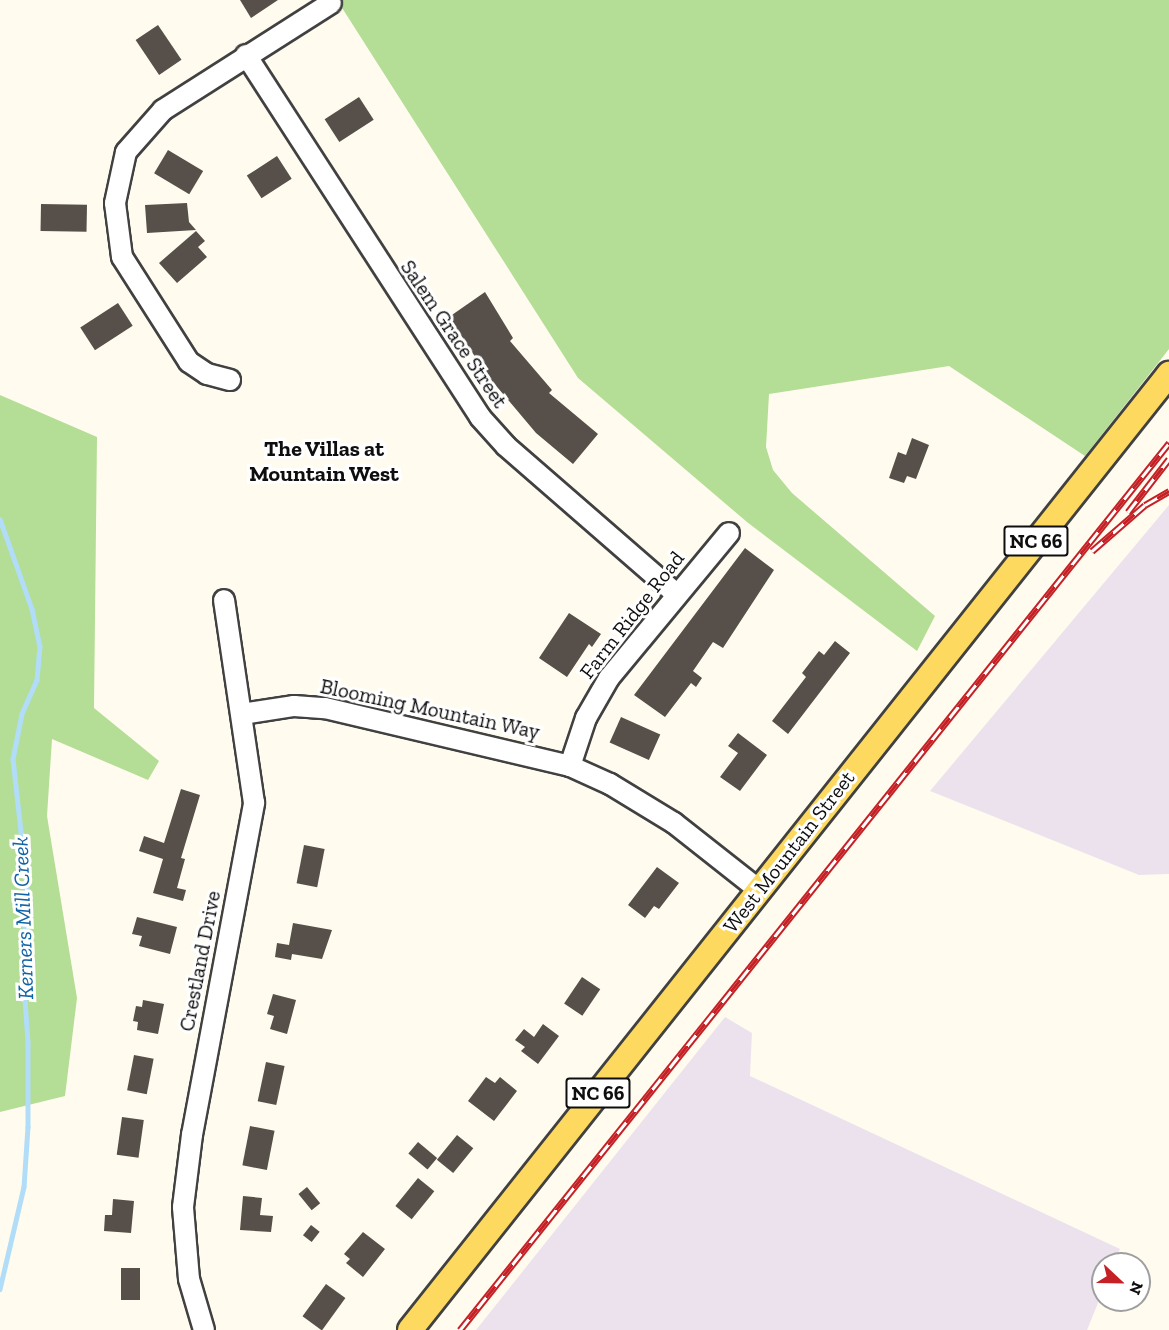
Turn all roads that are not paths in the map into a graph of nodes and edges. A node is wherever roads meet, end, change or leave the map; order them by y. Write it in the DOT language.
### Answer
graph roads {
  1 [pos="331,3"];
  2 [pos="246,55"];
  3 [pos="1169,374"];
  4 [pos="230,380"];
  5 [pos="729,533"];
  6 [pos="676,594"];
  7 [pos="224,600"];
  8 [pos="242,714"];
  9 [pos="570,766"];
  10 [pos="759,890"];
  11 [pos="204,1330"];
  12 [pos="410,1330"];
  1 -- 2 [label="street"];
  2 -- 4 [label="street"];
  2 -- 6 [label="street, Salem Grace Street"];
  3 -- 10 [label="main road, West Mountain Street / NC 66"];
  5 -- 6 [label="street, Farm Ridge Road"];
  6 -- 9 [label="street, Farm Ridge Road"];
  7 -- 8 [label="street, Crestland Drive"];
  8 -- 9 [label="street, Blooming Mountain Way"];
  8 -- 11 [label="street, Crestland Drive"];
  9 -- 10 [label="street, Blooming Mountain Way"];
  10 -- 12 [label="main road, West Mountain Street / NC 66"];
}
